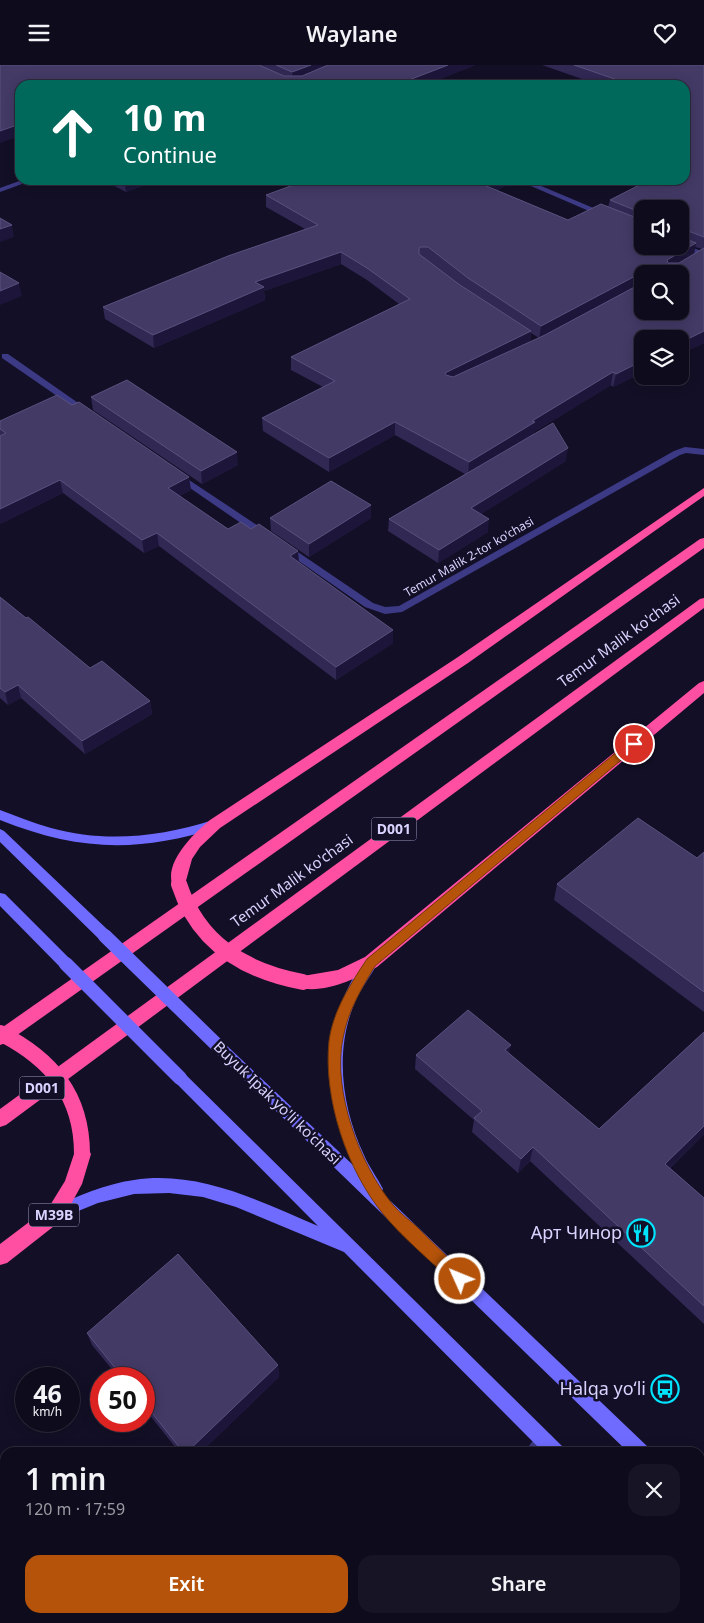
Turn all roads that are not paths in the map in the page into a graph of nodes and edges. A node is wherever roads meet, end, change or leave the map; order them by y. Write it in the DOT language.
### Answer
graph roads {
  1 [pos="15,185"];
  2 [pos="533,185"];
  3 [pos="0,190"];
  4 [pos="616,219"];
  5 [pos="689,249"];
  6 [pos="704,255"];
  7 [pos="696,260"];
  8 [pos="5,356"];
  9 [pos="95,418"];
  10 [pos="704,452"];
  11 [pos="169,469"];
  12 [pos="704,491"];
  13 [pos="704,542"];
  14 [pos="704,602"];
  15 [pos="704,686"];
  16 [pos="0,815"];
  17 [pos="215,824"];
  18 [pos="0,835"];
  19 [pos="0,898"];
  20 [pos="371,962"];
  21 [pos="0,1033"];
  22 [pos="0,1038"];
  23 [pos="0,1119"];
  24 [pos="389,1210"];
  25 [pos="56,1213"];
  26 [pos="351,1248"];
  27 [pos="0,1256"];
  28 [pos="543,1447"];
  29 [pos="636,1447"];
  1 -- 3 [label="street"];
  2 -- 4 [label="street"];
  5 -- 6 [label="street"];
  6 -- 7 [label="street"];
  8 -- 9 [label="street"];
  10 -- 11 [label="street, Temur Malik 2-tor ko'chasi"];
  12 -- 17 [label="highway"];
  13 -- 22 [label="highway, Temur Malik ko'chasi"];
  14 -- 23 [label="highway, Temur Malik ko'chasi / D001"];
  15 -- 20 [label="highway"];
  16 -- 17 [label="main road"];
  17 -- 20 [label="highway, bridge"];
  18 -- 24 [label="main road, Buyuk Ipak yo'li ko'chasi, bridge"];
  19 -- 26 [label="main road, bridge"];
  20 -- 24 [label="main road"];
  21 -- 25 [label="highway, M39B, bridge"];
  24 -- 29 [label="main road, Buyuk Ipak yo'li ko'chasi"];
  25 -- 26 [label="main road, M39B"];
  25 -- 27 [label="highway, M39B"];
  26 -- 28 [label="main road"];
}
